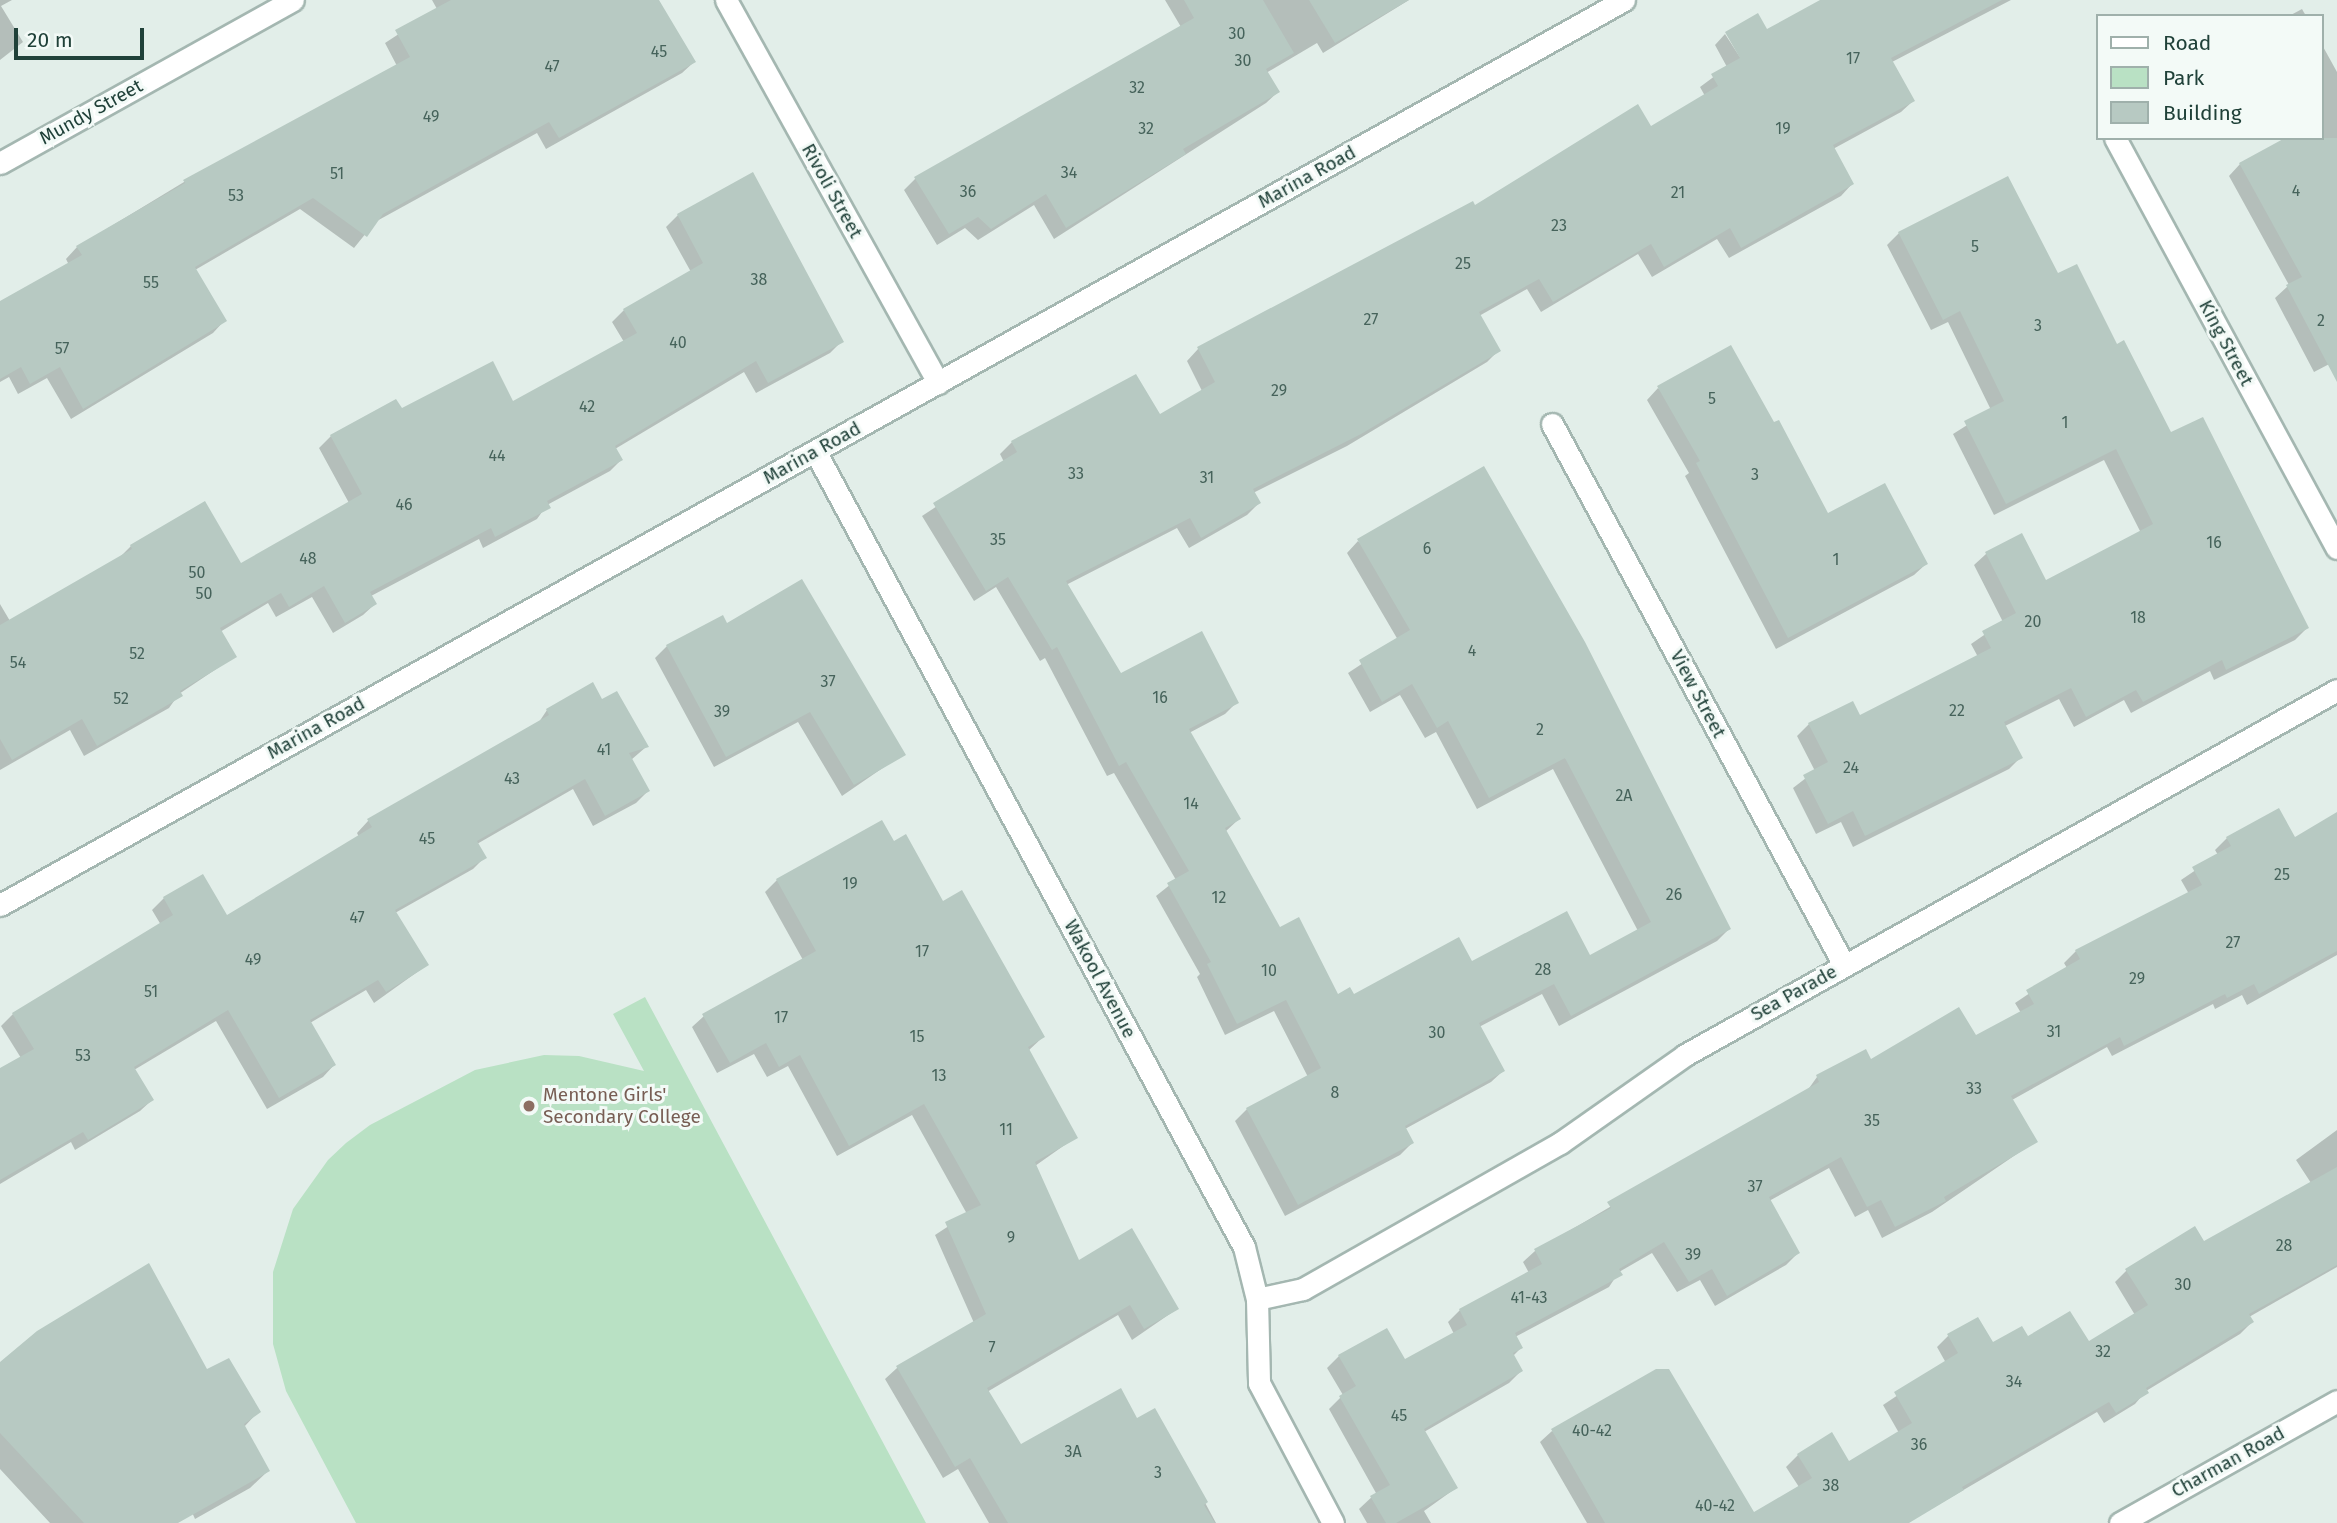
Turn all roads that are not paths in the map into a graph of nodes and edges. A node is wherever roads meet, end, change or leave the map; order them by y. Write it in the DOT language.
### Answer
graph roads {
  1 [pos="293,0"];
  2 [pos="726,0"];
  3 [pos="1624,0"];
  4 [pos="2116,140"];
  5 [pos="0,163"];
  6 [pos="938,383"];
  7 [pos="1552,424"];
  8 [pos="815,451"];
  9 [pos="2337,548"];
  10 [pos="2337,690"];
  11 [pos="0,905"];
  12 [pos="1844,965"];
  13 [pos="1257,1299"];
  14 [pos="2337,1401"];
  15 [pos="1333,1523"];
  16 [pos="2120,1523"];
  1 -- 5 [label="street, Mundy Street"];
  2 -- 6 [label="street, Rivoli Street"];
  3 -- 6 [label="street, Marina Road"];
  4 -- 9 [label="street, King Street"];
  6 -- 8 [label="street, Marina Road"];
  7 -- 12 [label="street, View Street"];
  8 -- 11 [label="street, Marina Road"];
  8 -- 13 [label="street, Wakool Avenue"];
  10 -- 12 [label="street, Sea Parade"];
  12 -- 13 [label="street, Sea Parade"];
  13 -- 15 [label="street, Wakool Avenue"];
  14 -- 16 [label="street, Charman Road"];
}
